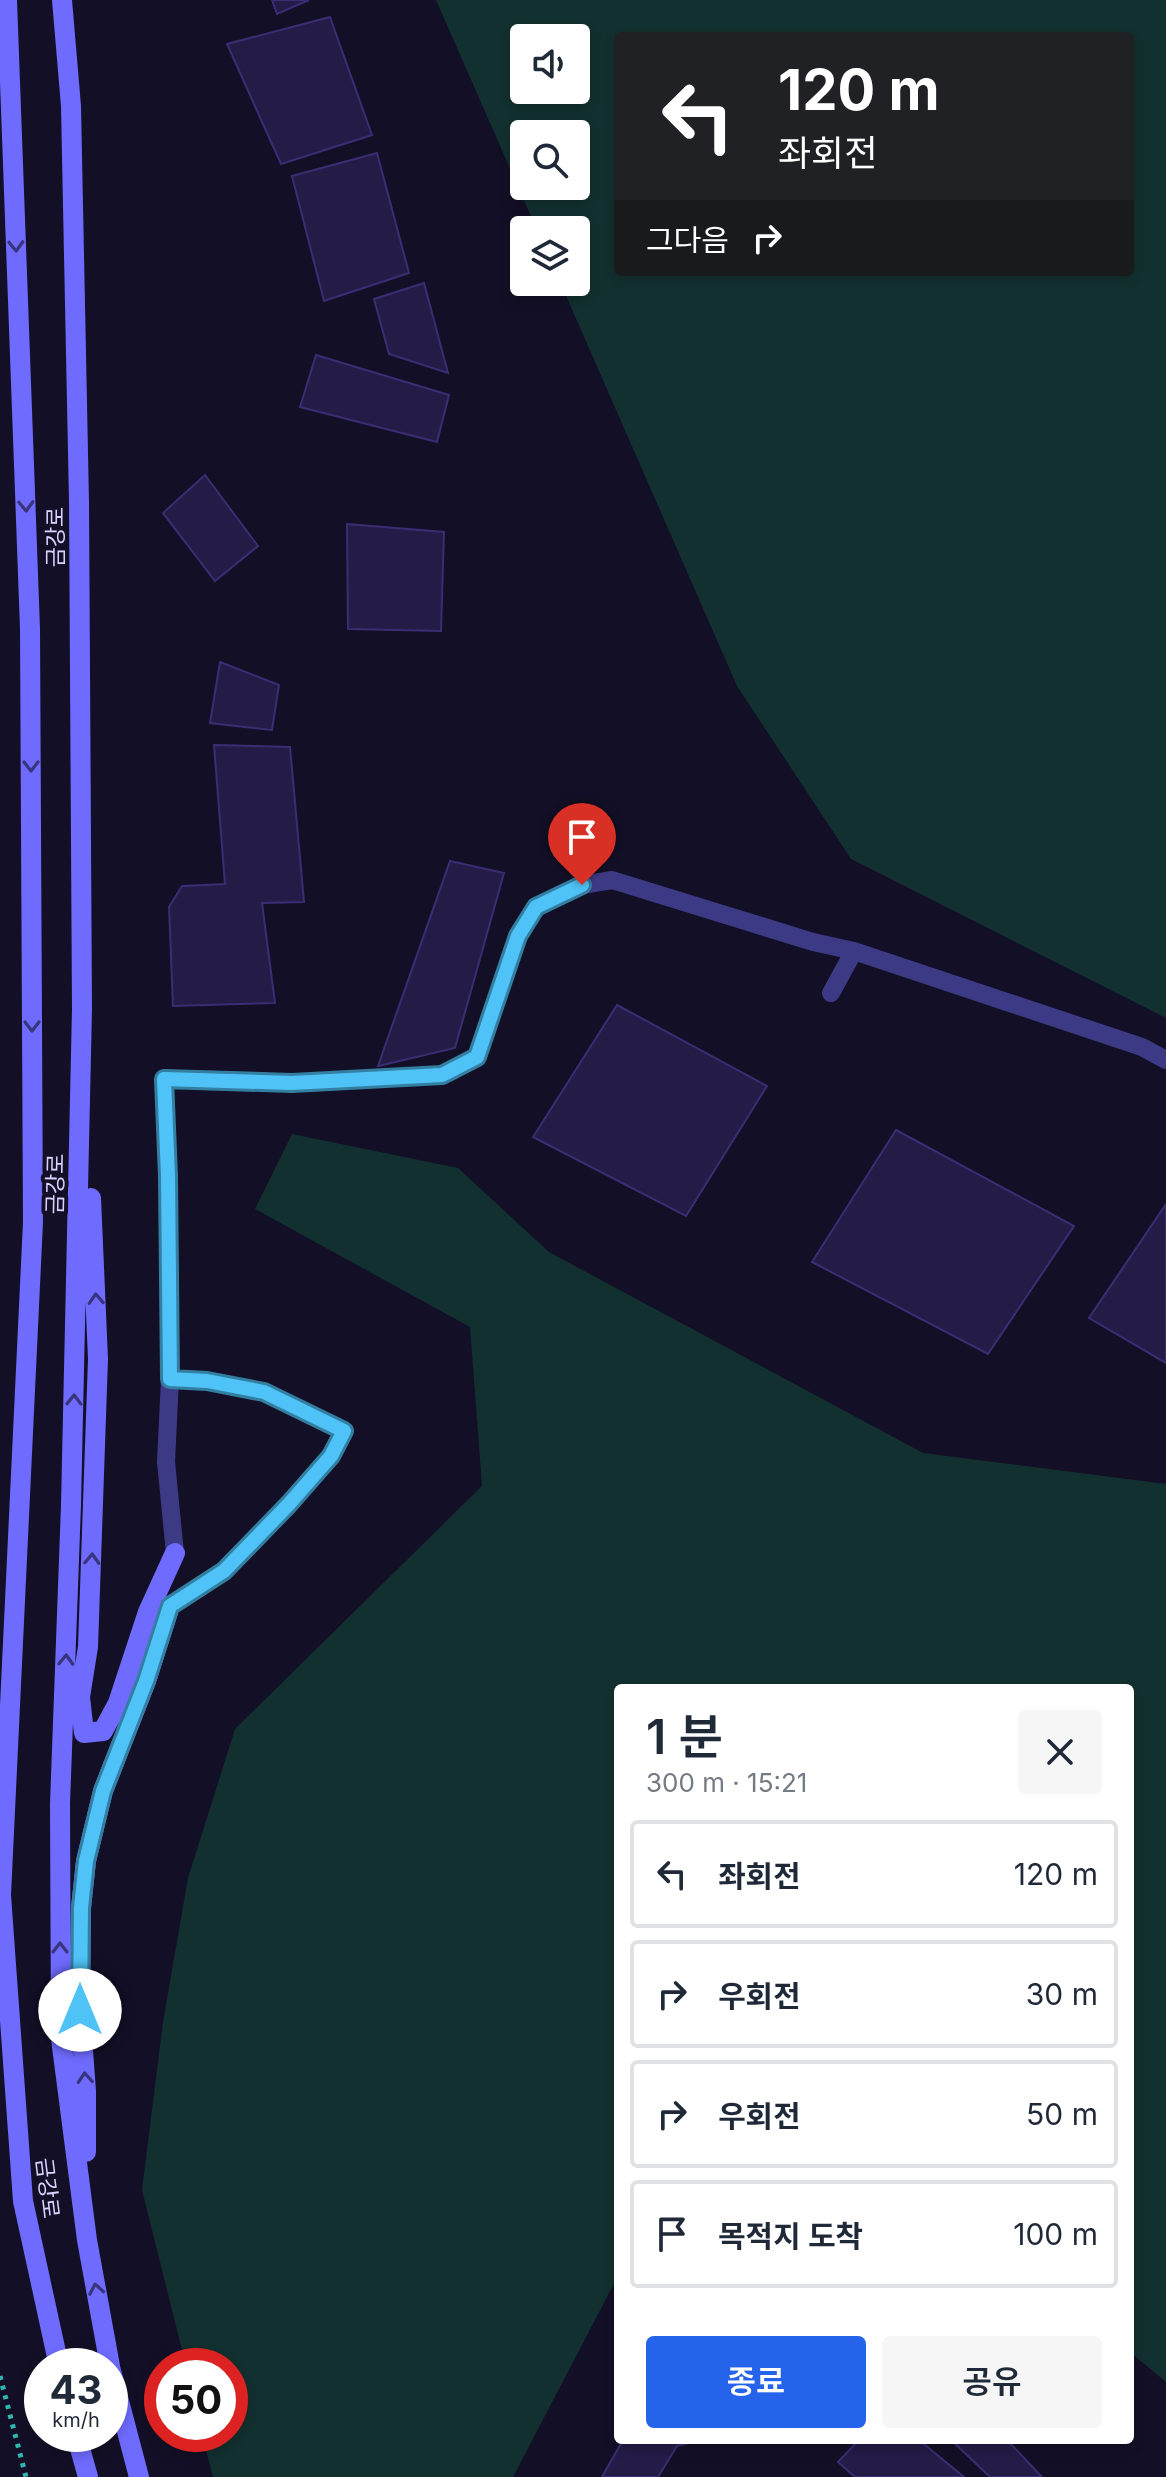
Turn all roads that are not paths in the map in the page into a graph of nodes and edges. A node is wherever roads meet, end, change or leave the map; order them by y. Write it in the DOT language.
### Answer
graph roads {
  1 [pos="7,0"];
  2 [pos="62,0"];
  3 [pos="854,951"];
  4 [pos="831,993"];
  5 [pos="82,1009"];
  6 [pos="1166,1060"];
  7 [pos="170,1379"];
  8 [pos="175,1553"];
  9 [pos="170,1606"];
  10 [pos="87,2240"];
  11 [pos="55,2348"];
  12 [pos="107,2348"];
  13 [pos="128,2435"];
  14 [pos="81,2452"];
  15 [pos="88,2477"];
  16 [pos="139,2477"];
  1 -- 11 [label="main road, 금강로, one-way"];
  2 -- 5 [label="main road, 금강로"];
  3 -- 4 [label="lane"];
  3 -- 6 [label="lane"];
  3 -- 7 [label="lane"];
  8 -- 5 [label="main road, one-way"];
  10 -- 5 [label="main road, 금강로, one-way"];
  7 -- 8 [label="lane"];
  7 -- 9 [label="lane"];
  10 -- 9 [label="main road, one-way"];
  12 -- 10 [label="main road, 금강로, one-way"];
  13 -- 16 [label="main road, 금강로"];
  14 -- 15 [label="main road"];
}
